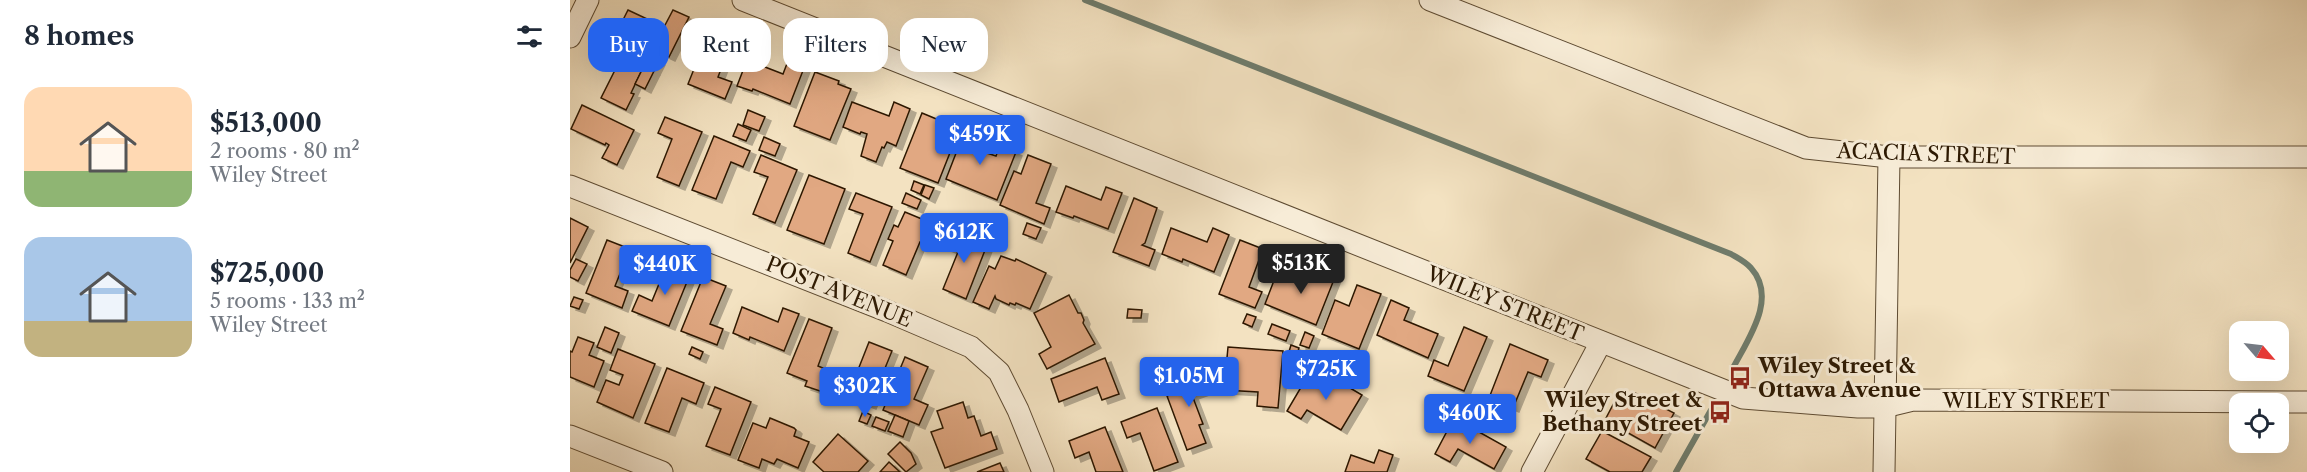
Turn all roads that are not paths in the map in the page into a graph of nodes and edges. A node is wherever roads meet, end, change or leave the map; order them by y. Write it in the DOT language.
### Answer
graph roads {
  1 [pos="588,0"];
  2 [pos="742,0"];
  3 [pos="1430,0"];
  4 [pos="570,37"];
  5 [pos="1889,157"];
  6 [pos="2307,157"];
  7 [pos="570,186"];
  8 [pos="1601,342"];
  9 [pos="2307,402"];
  10 [pos="1884,407"];
  11 [pos="570,436"];
  12 [pos="662,472"];
  13 [pos="1043,472"];
  14 [pos="1532,472"];
  15 [pos="1884,472"];
  1 -- 4 [label="street"];
  2 -- 8 [label="street, WILEY STREET"];
  3 -- 5 [label="street, ACACIA STREET"];
  5 -- 6 [label="street, ACACIA STREET"];
  5 -- 10 [label="street"];
  7 -- 13 [label="street, POST AVENUE"];
  8 -- 10 [label="street, WILEY STREET"];
  8 -- 14 [label="street"];
  9 -- 10 [label="street, WILEY STREET"];
  10 -- 15 [label="street"];
  11 -- 12 [label="street"];
}
